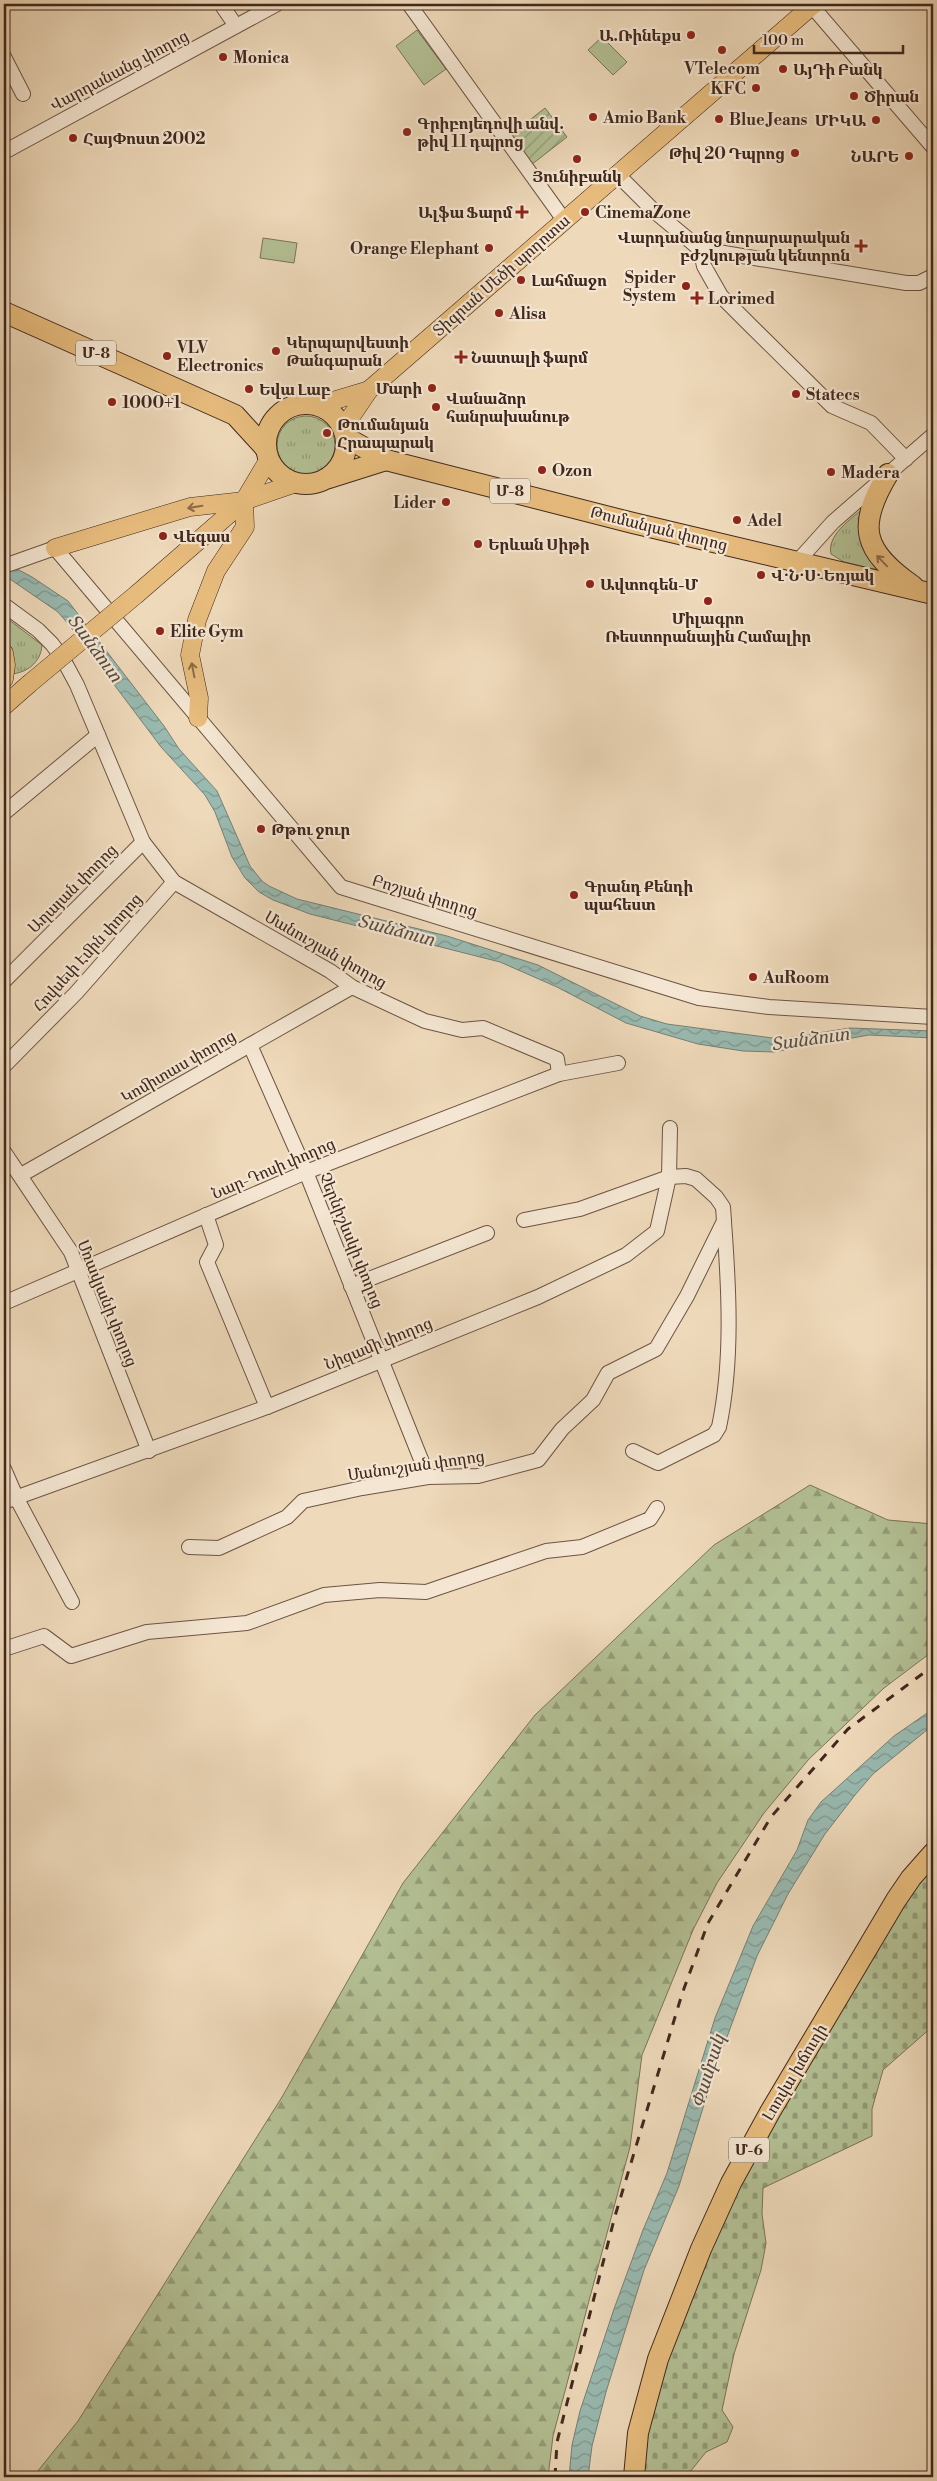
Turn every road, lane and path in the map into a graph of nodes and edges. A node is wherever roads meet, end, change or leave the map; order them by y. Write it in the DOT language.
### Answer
graph roads {
  1 [pos="221,4"];
  2 [pos="277,4"];
  3 [pos="409,4"];
  4 [pos="812,5"];
  5 [pos="236,26"];
  6 [pos="4,57"];
  7 [pos="23,94"];
  8 [pos="933,147"];
  9 [pos="4,152"];
  10 [pos="618,175"];
  11 [pos="564,220"];
  12 [pos="700,249"];
  13 [pos="933,276"];
  14 [pos="4,312"];
  15 [pos="369,390"];
  16 [pos="320,405"];
  17 [pos="235,416"];
  18 [pos="277,416"];
  19 [pos="345,433"];
  20 [pos="933,435"];
  21 [pos="267,454"];
  22 [pos="906,459"];
  23 [pos="386,460"];
  24 [pos="888,474"];
  25 [pos="328,479"];
  26 [pos="296,483"];
  27 [pos="244,501"];
  28 [pos="55,548"];
  29 [pos="796,562"];
  30 [pos="4,566"];
  31 [pos="927,592"];
  32 [pos="4,605"];
  33 [pos="4,653"];
  34 [pos="4,679"];
  35 [pos="4,706"];
  36 [pos="198,718"];
  37 [pos="98,736"];
  38 [pos="4,813"];
  39 [pos="143,842"];
  40 [pos="174,882"];
  41 [pos="4,981"];
  42 [pos="352,986"];
  43 [pos="933,1017"];
  44 [pos="250,1045"];
  45 [pos="618,1062"];
  46 [pos="4,1066"];
  47 [pos="559,1074"];
  48 [pos="670,1128"];
  49 [pos="4,1152"];
  50 [pos="306,1172"];
  51 [pos="21,1175"];
  52 [pos="669,1177"];
  53 [pos="206,1215"];
  54 [pos="524,1220"];
  55 [pos="724,1221"];
  56 [pos="487,1233"];
  57 [pos="78,1270"];
  58 [pos="351,1286"];
  59 [pos="4,1303"];
  60 [pos="381,1360"];
  61 [pos="267,1408"];
  62 [pos="149,1451"];
  63 [pos="633,1451"];
  64 [pos="4,1469"];
  65 [pos="428,1477"];
  66 [pos="10,1501"];
  67 [pos="657,1508"];
  68 [pos="189,1547"];
  69 [pos="72,1602"];
  70 [pos="4,1649"];
  71 [pos="933,1852"];
  72 [pos="634,2477"];
  1 -- 5 [label="street"];
  2 -- 5 [label="street, Վարդանանց փողոց"];
  3 -- 11 [label="street"];
  4 -- 8 [label="street"];
  4 -- 10 [label="main road, Տիգրան Մեծի պողոտա"];
  5 -- 9 [label="street, Վարդանանց փողոց"];
  6 -- 7 [label="street"];
  10 -- 11 [label="main road, Տիգրան Մեծի պողոտա"];
  10 -- 12 [label="street"];
  11 -- 15 [label="main road, Տիգրան Մեծի պողոտա"];
  12 -- 13 [label="street"];
  12 -- 22 [label="street"];
  14 -- 17 [label="highway, Մ-8"];
  15 -- 16 [label="main road, Տիգրան Մեծի պողոտա"];
  15 -- 19 [label="main road, Տիգրան Մեծի պողոտա"];
  16 -- 18 [label="highway"];
  16 -- 19 [label="highway"];
  17 -- 18 [label="highway, Մ-8"];
  17 -- 21 [label="highway, Մ-8"];
  18 -- 21 [label="highway"];
  19 -- 23 [label="highway, Մ-8"];
  19 -- 25 [label="highway"];
  20 -- 22 [label="street"];
  21 -- 26 [label="highway"];
  21 -- 27 [label="main road"];
  22 -- 24 [label="street"];
  23 -- 25 [label="highway"];
  23 -- 29 [label="highway, Թումանյան փողոց / Մ-8"];
  24 -- 29 [label="street"];
  31 -- 24 [label="highway, one-way"];
  25 -- 26 [label="highway"];
  26 -- 27 [label="main road"];
  27 -- 28 [label="main road, one-way"];
  27 -- 35 [label="main road, bridge"];
  36 -- 27 [label="main road, one-way"];
  28 -- 30 [label="street"];
  28 -- 36 [label="street, Բոշյան փողոց"];
  29 -- 31 [label="highway, Թումանյան փողոց / Մ-8"];
  32 -- 37 [label="street, Մանուշյան փողոց"];
  33 -- 34 [label="main road"];
  36 -- 43 [label="street, Բոշյան փողոց"];
  37 -- 38 [label="street"];
  37 -- 39 [label="street, Մանուշյան փողոց"];
  39 -- 40 [label="street, Մանուշյան փողոց"];
  39 -- 41 [label="street, Աղայան փողոց"];
  40 -- 42 [label="street, Մանուշյան փողոց"];
  40 -- 46 [label="street, Հովսեփ Էմին փողոց"];
  42 -- 44 [label="street, Կոմիտաս փողոց"];
  42 -- 47 [label="street, Մանուշյան փողոց"];
  44 -- 50 [label="street, Չերնիշևսկի փողոց"];
  44 -- 51 [label="street, Կոմիտաս փողոց"];
  45 -- 47 [label="street"];
  47 -- 50 [label="street, Նար-Դոսի փողոց"];
  48 -- 52 [label="street, Նիզամի փողոց"];
  49 -- 51 [label="street, Մռավյանի փողոց"];
  50 -- 53 [label="street, Նար-Դոսի փողոց"];
  50 -- 58 [label="street, Չերնիշևսկի փողոց"];
  51 -- 57 [label="street, Մռավյանի փողոց"];
  52 -- 54 [label="street"];
  52 -- 55 [label="street"];
  52 -- 60 [label="street, Նիզամի փողոց"];
  53 -- 57 [label="street, Նար-Դոսի փողոց"];
  53 -- 61 [label="street"];
  55 -- 63 [label="street"];
  55 -- 65 [label="street, Մանուշյան փողոց"];
  56 -- 58 [label="street"];
  57 -- 59 [label="street, Նար-Դոսի փողոց"];
  57 -- 62 [label="street, Մռավյանի փողոց"];
  58 -- 60 [label="street, Չերնիշևսկի փողոց"];
  60 -- 61 [label="street, Նիզամի փողոց"];
  60 -- 65 [label="street, Չերնիշևսկի փողոց"];
  61 -- 62 [label="street, Նիզամի փողոց"];
  62 -- 66 [label="street, Նիզամի փողոց"];
  64 -- 66 [label="street"];
  65 -- 68 [label="street, Մանուշյան փողոց"];
  66 -- 69 [label="street"];
  67 -- 70 [label="street"];
  71 -- 72 [label="highway, Լոռվա խճուղի / Մ-6"];
}
